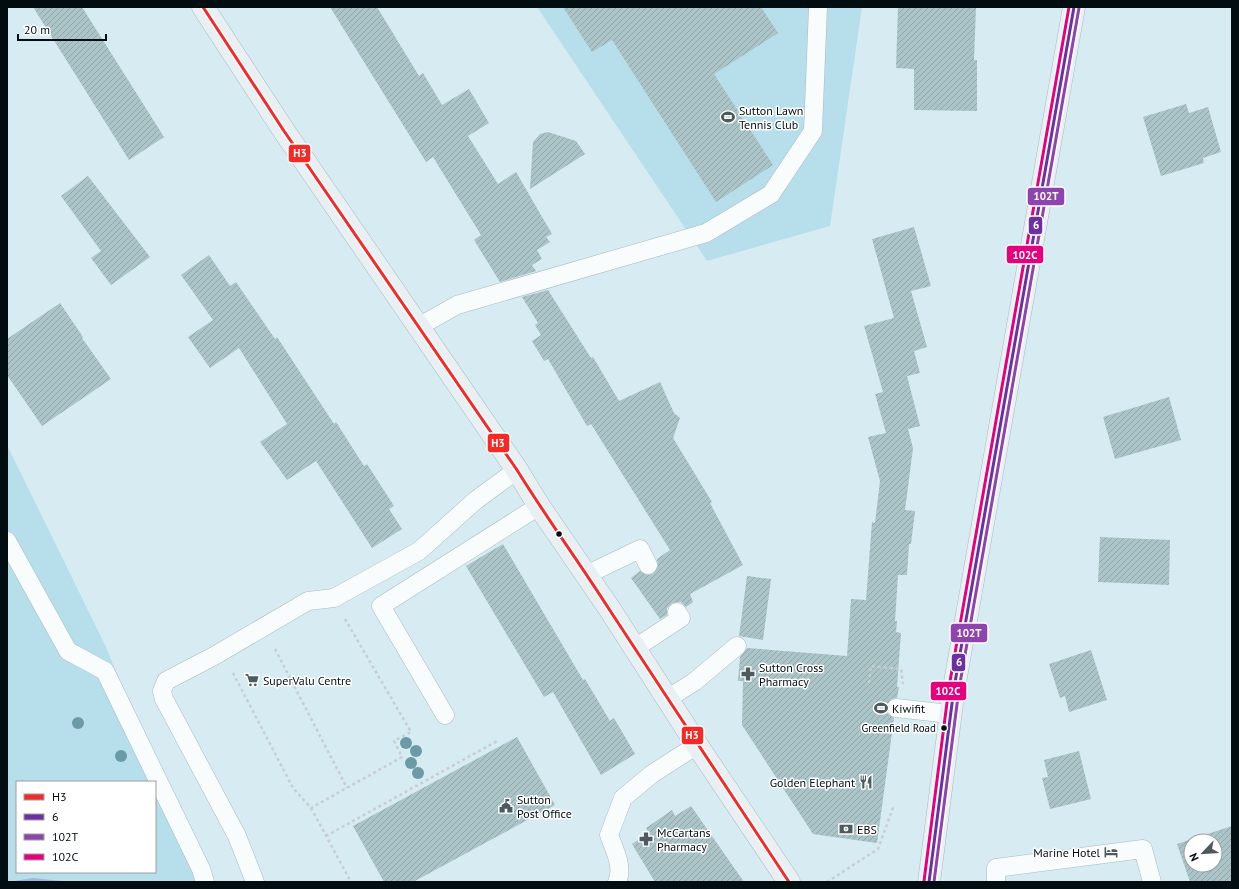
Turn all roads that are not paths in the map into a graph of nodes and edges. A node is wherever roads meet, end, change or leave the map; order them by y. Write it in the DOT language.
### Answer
graph roads {
  1 [pos="203,7"];
  2 [pos="818,7"];
  3 [pos="1074,7"];
  4 [pos="418,327"];
  5 [pos="517,470"];
  6 [pos="539,506"];
  7 [pos="7,541"];
  8 [pos="648,565"];
  9 [pos="586,575"];
  10 [pos="677,612"];
  11 [pos="737,646"];
  12 [pos="635,648"];
  13 [pos="667,699"];
  14 [pos="896,708"];
  15 [pos="950,714"];
  16 [pos="445,715"];
  17 [pos="697,745"];
  18 [pos="205,882"];
  19 [pos="255,882"];
  20 [pos="617,882"];
  21 [pos="789,882"];
  22 [pos="929,882"];
  23 [pos="996,882"];
  24 [pos="1152,882"];
  1 -- 4 [label="main road"];
  2 -- 4 [label="lane"];
  3 -- 15 [label="main road"];
  4 -- 5 [label="main road"];
  5 -- 6 [label="main road"];
  5 -- 19 [label="lane"];
  6 -- 9 [label="main road"];
  6 -- 16 [label="lane"];
  7 -- 18 [label="lane"];
  8 -- 9 [label="lane"];
  9 -- 12 [label="main road"];
  10 -- 12 [label="lane"];
  11 -- 13 [label="lane"];
  12 -- 13 [label="main road"];
  13 -- 17 [label="main road"];
  14 -- 15 [label="lane"];
  15 -- 22 [label="main road"];
  17 -- 20 [label="lane"];
  17 -- 21 [label="main road"];
  23 -- 24 [label="lane"];
}
